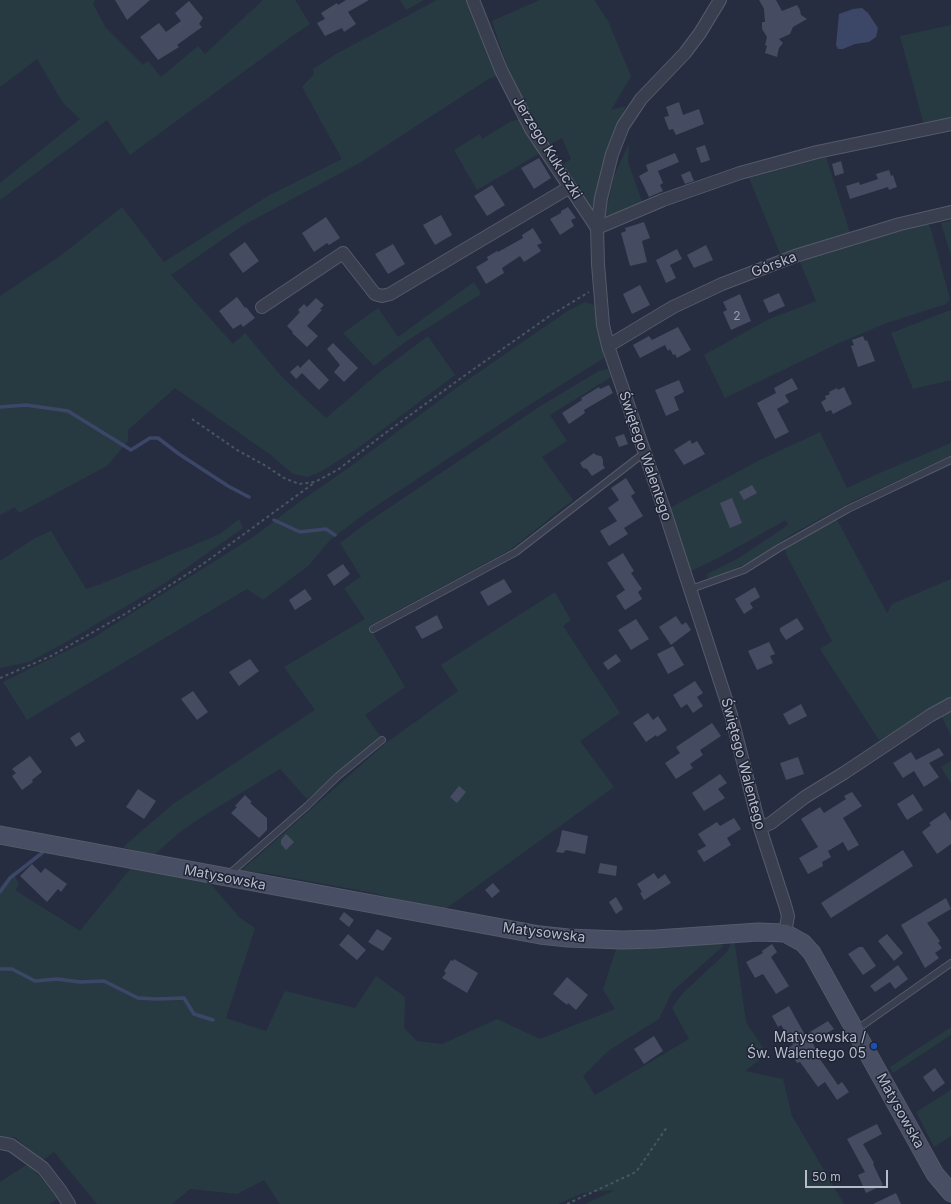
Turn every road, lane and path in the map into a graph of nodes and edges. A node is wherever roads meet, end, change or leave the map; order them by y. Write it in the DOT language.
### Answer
graph roads {
  1 [pos="473,0"];
  2 [pos="720,0"];
  3 [pos="951,124"];
  4 [pos="570,187"];
  5 [pos="951,212"];
  6 [pos="596,228"];
  7 [pos="600,287"];
  8 [pos="262,307"];
  9 [pos="608,346"];
  10 [pos="192,419"];
  11 [pos="644,453"];
  12 [pos="951,460"];
  13 [pos="315,482"];
  14 [pos="690,589"];
  15 [pos="373,629"];
  16 [pos="0,678"];
  17 [pos="951,704"];
  18 [pos="382,740"];
  19 [pos="760,828"];
  20 [pos="0,835"];
  21 [pos="226,878"];
  22 [pos="785,934"];
  23 [pos="951,963"];
  24 [pos="856,1030"];
  25 [pos="667,1127"];
  26 [pos="0,1142"];
  27 [pos="951,1193"];
  28 [pos="69,1204"];
  29 [pos="567,1204"];
  1 -- 4 [label="street, Jerzego Kukuczki"];
  2 -- 6 [label="street, Świętego Walentego"];
  3 -- 6 [label="street"];
  4 -- 6 [label="street, Jerzego Kukuczki"];
  4 -- 8 [label="street"];
  5 -- 9 [label="street, Górska"];
  6 -- 7 [label="street, Świętego Walentego"];
  7 -- 9 [label="street, Świętego Walentego"];
  7 -- 13 [label="path"];
  9 -- 11 [label="street, Świętego Walentego"];
  10 -- 13 [label="path"];
  11 -- 14 [label="street, Świętego Walentego"];
  11 -- 15 [label="lane"];
  12 -- 14 [label="lane"];
  13 -- 16 [label="path"];
  14 -- 19 [label="street, Świętego Walentego"];
  17 -- 19 [label="street"];
  18 -- 21 [label="lane"];
  19 -- 22 [label="street, Świętego Walentego"];
  20 -- 21 [label="street, Matysowska"];
  21 -- 22 [label="street, Matysowska"];
  22 -- 24 [label="street, Matysowska"];
  23 -- 24 [label="lane"];
  24 -- 27 [label="street, Matysowska"];
  25 -- 29 [label="path"];
  26 -- 28 [label="street"];
}
